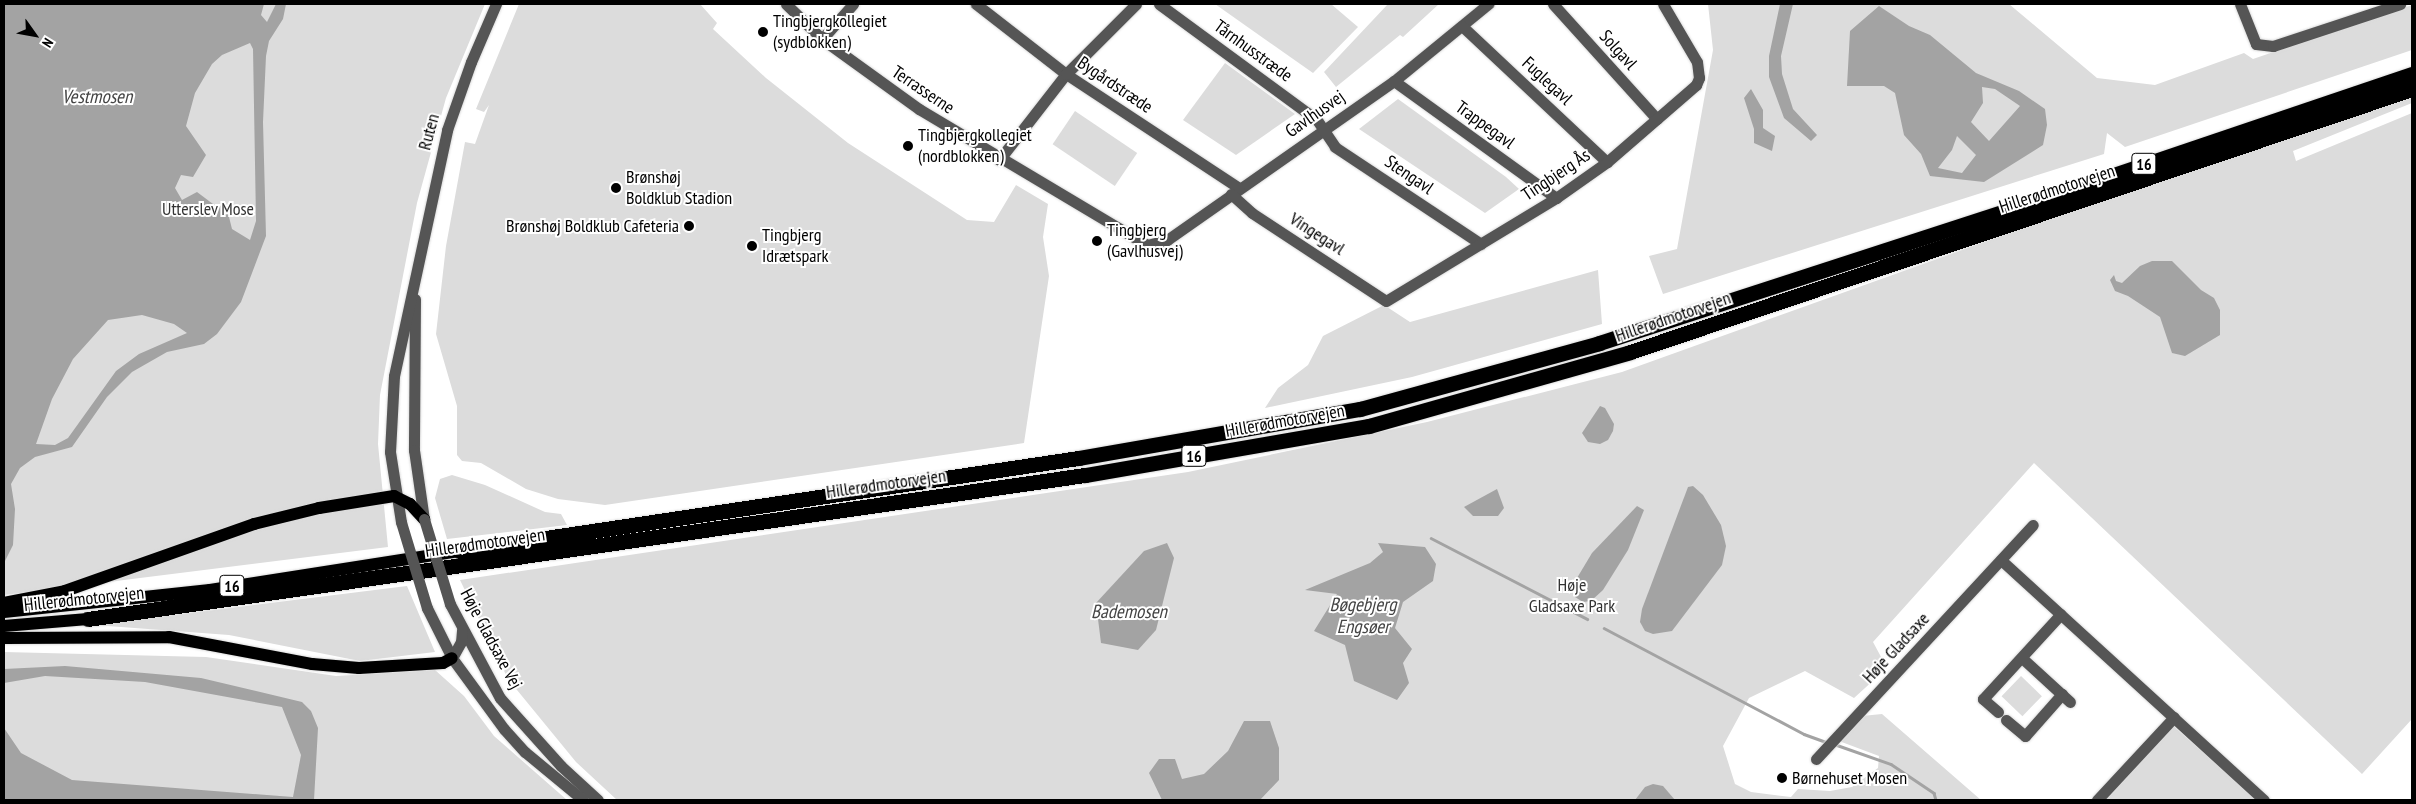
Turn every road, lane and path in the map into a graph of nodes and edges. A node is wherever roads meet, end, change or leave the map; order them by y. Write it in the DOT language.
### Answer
graph roads {
  1 [pos="496,4"];
  2 [pos="786,4"];
  3 [pos="853,4"];
  4 [pos="976,4"];
  5 [pos="1136,4"];
  6 [pos="1159,4"];
  7 [pos="1488,4"];
  8 [pos="1553,4"];
  9 [pos="1663,4"];
  10 [pos="2240,4"];
  11 [pos="2400,4"];
  12 [pos="1462,26"];
  13 [pos="822,38"];
  14 [pos="2412,65"];
  15 [pos="1066,74"];
  16 [pos="2412,74"];
  17 [pos="1394,81"];
  18 [pos="2412,91"];
  19 [pos="1657,120"];
  20 [pos="2257,126"];
  21 [pos="1323,130"];
  22 [pos="999,160"];
  23 [pos="1607,162"];
  24 [pos="1235,191"];
  25 [pos="1556,198"];
  26 [pos="1481,244"];
  27 [pos="1156,245"];
  28 [pos="415,274"];
  29 [pos="1386,301"];
  30 [pos="394,496"];
  31 [pos="424,519"];
  32 [pos="2033,525"];
  33 [pos="459,551"];
  34 [pos="2002,560"];
  35 [pos="4,603"];
  36 [pos="4,612"];
  37 [pos="2061,614"];
  38 [pos="88,619"];
  39 [pos="4,626"];
  40 [pos="462,630"];
  41 [pos="4,638"];
  42 [pos="452,658"];
  43 [pos="2022,658"];
  44 [pos="2174,717"];
  45 [pos="1816,759"];
  46 [pos="583,800"];
  47 [pos="598,800"];
  48 [pos="2097,800"];
  49 [pos="2264,800"];
  1 -- 28 [label="street, Ruten"];
  2 -- 13 [label="street, Terrasserne"];
  3 -- 13 [label="street"];
  4 -- 15 [label="street, Bygårdstræde"];
  5 -- 15 [label="street"];
  6 -- 21 [label="street, Tårnhusstræde"];
  7 -- 12 [label="street, Gavlhusvej"];
  8 -- 19 [label="street, Solgavl"];
  9 -- 19 [label="street, Tingbjerg Ås"];
  10 -- 11 [label="street"];
  12 -- 17 [label="street, Gavlhusvej"];
  12 -- 23 [label="street, Fuglegavl"];
  13 -- 22 [label="street, Terrasserne"];
  14 -- 20 [label="highway"];
  15 -- 22 [label="street"];
  15 -- 24 [label="street, Bygårdstræde"];
  16 -- 20 [label="highway, Hillerødmotorvejen / 16"];
  17 -- 21 [label="street, Gavlhusvej"];
  17 -- 25 [label="street, Trappegavl"];
  18 -- 38 [label="highway, Hillerødmotorvejen / 16"];
  19 -- 23 [label="street, Tingbjerg Ås"];
  20 -- 33 [label="highway, Hillerødmotorvejen / 16"];
  21 -- 24 [label="street, Gavlhusvej"];
  21 -- 26 [label="street, Stengavl"];
  22 -- 27 [label="street, Terrasserne"];
  23 -- 25 [label="street, Tingbjerg Ås"];
  24 -- 27 [label="street, Gavlhusvej"];
  24 -- 29 [label="street, Vingegavl"];
  25 -- 26 [label="street, Tingbjerg Ås"];
  26 -- 29 [label="street, Tingbjerg Ås"];
  28 -- 30 [label="street, Ruten"];
  28 -- 31 [label="street, Ruten"];
  30 -- 31 [label="main road"];
  30 -- 35 [label="main road"];
  30 -- 42 [label="street, Høje Gladsaxe Vej, bridge"];
  31 -- 40 [label="street, Høje Gladsaxe Vej, bridge"];
  32 -- 34 [label="street, Høje Gladsaxe"];
  33 -- 36 [label="main road, Hillerødmotorvejen / 16"];
  34 -- 37 [label="street"];
  34 -- 45 [label="street, Høje Gladsaxe"];
  37 -- 43 [label="street"];
  37 -- 44 [label="street"];
  38 -- 39 [label="main road, Hillerødmotorvejen / 16"];
  40 -- 42 [label="street"];
  40 -- 47 [label="street, Høje Gladsaxe Vej"];
  41 -- 42 [label="main road"];
  42 -- 46 [label="street, Høje Gladsaxe Vej"];
  43 -- 43 [label="street"];
  44 -- 48 [label="street"];
  44 -- 49 [label="street"];
}
